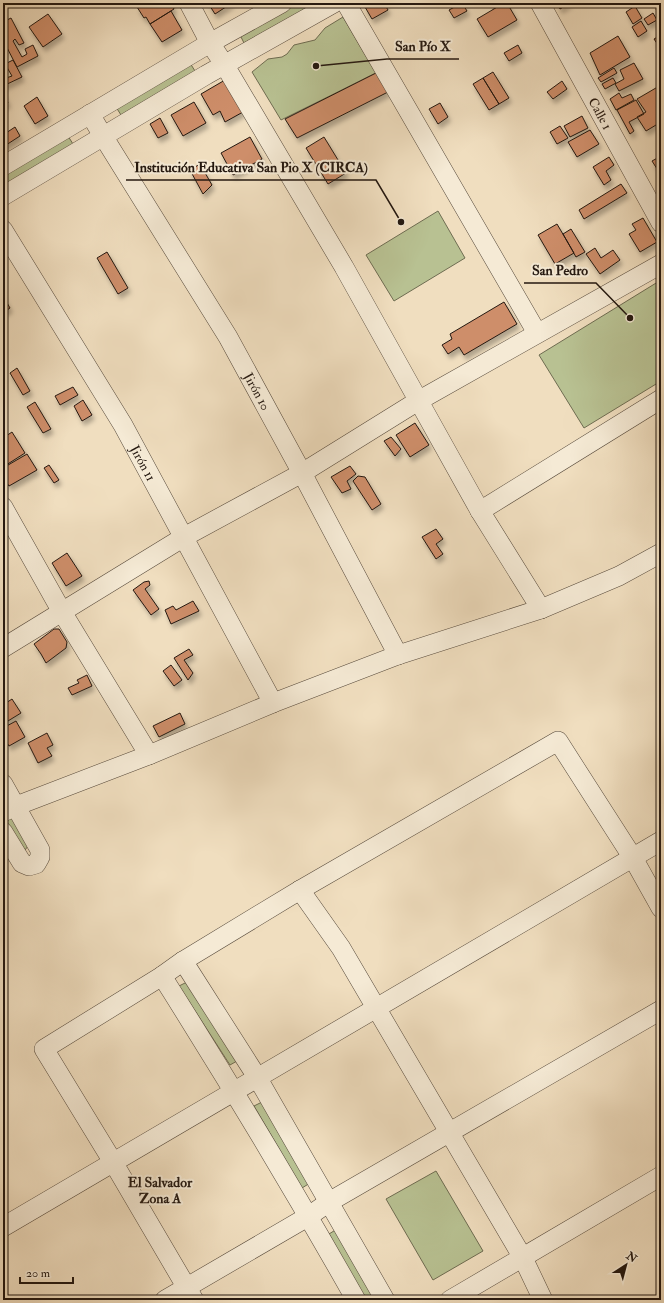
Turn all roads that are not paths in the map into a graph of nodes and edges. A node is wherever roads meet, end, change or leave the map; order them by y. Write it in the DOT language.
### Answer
graph roads {
  1 [pos="189,3"];
  2 [pos="282,3"];
  3 [pos="334,3"];
  4 [pos="346,3"];
  5 [pos="540,3"];
  6 [pos="210,43"];
  7 [pos="224,64"];
  8 [pos="90,114"];
  9 [pos="103,136"];
  10 [pos="3,166"];
  11 [pos="3,196"];
  12 [pos="661,223"];
  13 [pos="3,230"];
  14 [pos="661,264"];
  15 [pos="537,333"];
  16 [pos="661,399"];
  17 [pos="418,401"];
  18 [pos="302,473"];
  19 [pos="3,508"];
  20 [pos="480,511"];
  21 [pos="184,537"];
  22 [pos="661,553"];
  23 [pos="541,609"];
  24 [pos="62,612"];
  25 [pos="3,648"];
  26 [pos="398,655"];
  27 [pos="273,702"];
  28 [pos="149,755"];
  29 [pos="3,784"];
  30 [pos="9,809"];
  31 [pos="3,832"];
  32 [pos="661,841"];
  33 [pos="633,858"];
  34 [pos="300,890"];
  35 [pos="661,908"];
  36 [pos="183,961"];
  37 [pos="162,976"];
  38 [pos="376,1007"];
  39 [pos="661,1010"];
  40 [pos="257,1077"];
  41 [pos="234,1090"];
  42 [pos="449,1133"];
  43 [pos="113,1162"];
  44 [pos="661,1176"];
  45 [pos="329,1202"];
  46 [pos="309,1216"];
  47 [pos="3,1227"];
  48 [pos="523,1258"];
  49 [pos="190,1294"];
  50 [pos="165,1300"];
  51 [pos="356,1300"];
  52 [pos="385,1300"];
  53 [pos="450,1300"];
  54 [pos="543,1300"];
  1 -- 6 [label="street"];
  2 -- 6 [label="street"];
  3 -- 7 [label="street"];
  4 -- 15 [label="street"];
  5 -- 12 [label="street, Calle 1"];
  6 -- 7 [label="street"];
  6 -- 8 [label="street"];
  7 -- 9 [label="street"];
  7 -- 17 [label="street"];
  8 -- 9 [label="street, Jirón 10"];
  8 -- 10 [label="street"];
  9 -- 11 [label="street"];
  9 -- 18 [label="street, Jirón 10"];
  13 -- 21 [label="street, Jirón 11"];
  14 -- 15 [label="street"];
  15 -- 17 [label="street"];
  16 -- 20 [label="street"];
  17 -- 18 [label="street"];
  17 -- 20 [label="street"];
  18 -- 21 [label="street"];
  18 -- 26 [label="street, Jirón 10"];
  19 -- 24 [label="street"];
  20 -- 23 [label="street"];
  21 -- 24 [label="street"];
  21 -- 27 [label="street, Jirón 11"];
  22 -- 23 [label="street"];
  23 -- 26 [label="street"];
  24 -- 25 [label="street"];
  24 -- 28 [label="street"];
  26 -- 27 [label="street"];
  27 -- 28 [label="street"];
  28 -- 30 [label="street"];
  29 -- 30 [label="street"];
  30 -- 31 [label="street"];
  32 -- 33 [label="street"];
  33 -- 34 [label="street"];
  33 -- 35 [label="street"];
  33 -- 38 [label="street"];
  34 -- 36 [label="street"];
  34 -- 38 [label="street"];
  36 -- 37 [label="street"];
  36 -- 40 [label="street"];
  37 -- 41 [label="street"];
  37 -- 43 [label="street"];
  38 -- 40 [label="street"];
  38 -- 42 [label="street"];
  39 -- 42 [label="street"];
  40 -- 41 [label="street"];
  40 -- 45 [label="street"];
  41 -- 43 [label="street"];
  41 -- 46 [label="street"];
  42 -- 45 [label="street"];
  42 -- 48 [label="street"];
  43 -- 47 [label="street"];
  43 -- 49 [label="street"];
  44 -- 48 [label="street"];
  45 -- 46 [label="street"];
  45 -- 52 [label="street"];
  46 -- 49 [label="street"];
  46 -- 51 [label="street"];
  48 -- 53 [label="street"];
  48 -- 54 [label="street"];
  49 -- 50 [label="street"];
}
